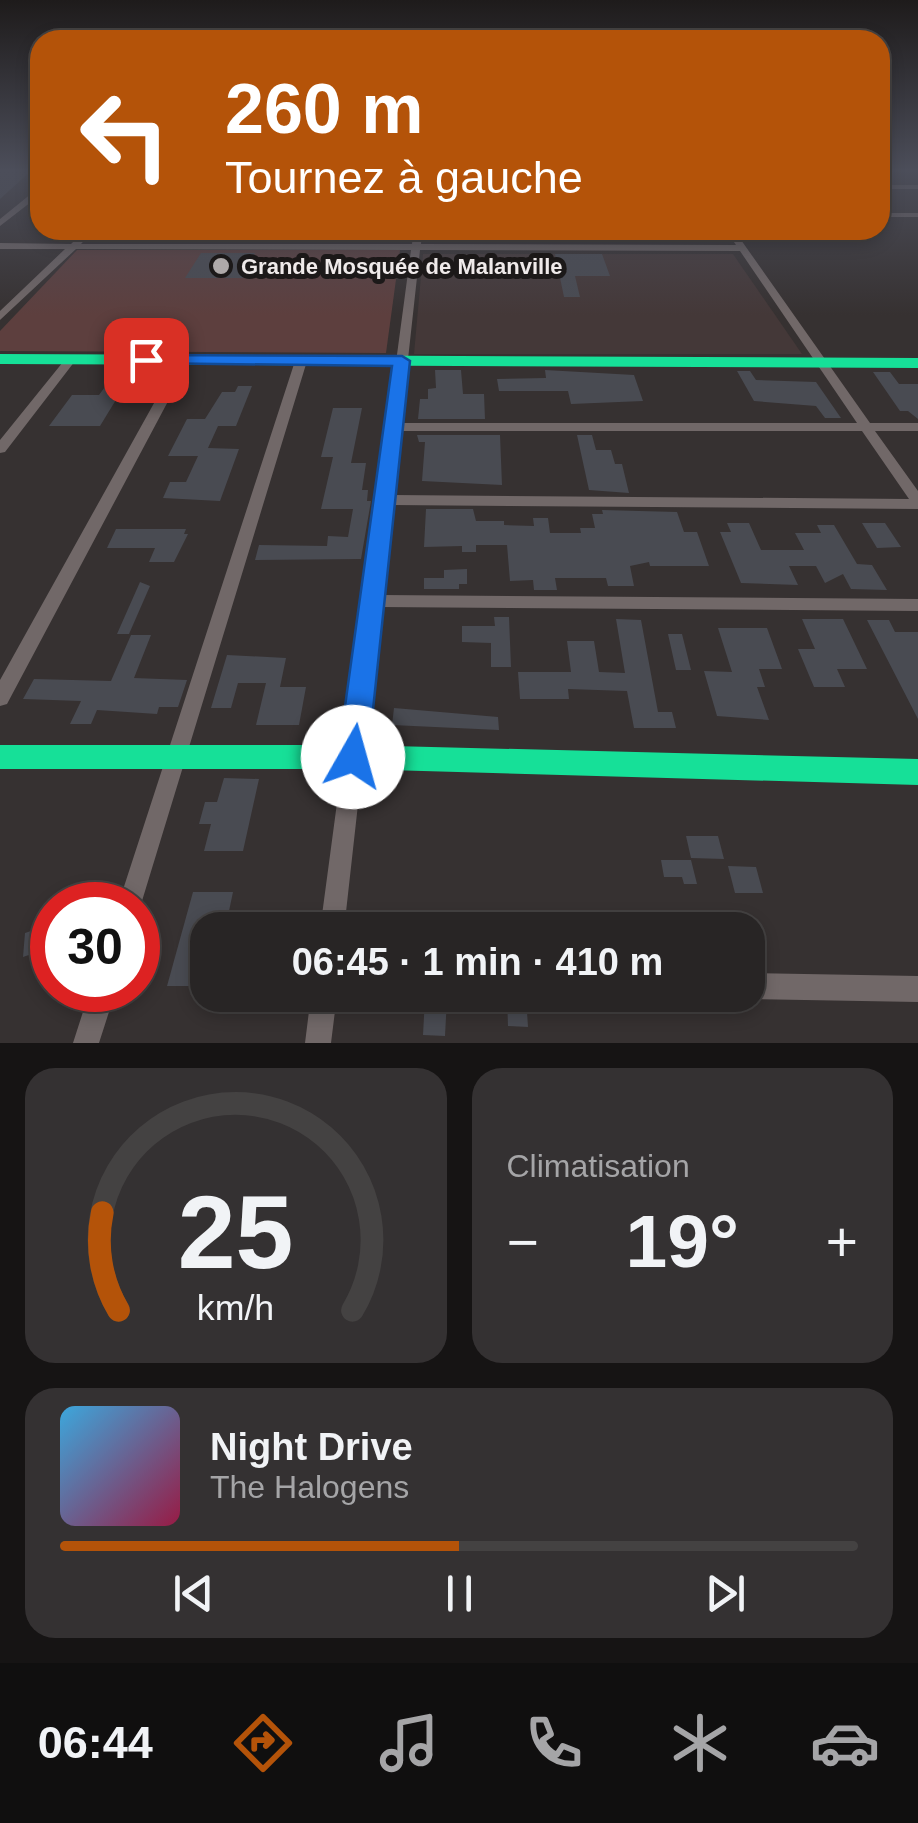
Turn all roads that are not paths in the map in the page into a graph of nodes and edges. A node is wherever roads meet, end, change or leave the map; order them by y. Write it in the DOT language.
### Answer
graph roads {
  1 [pos="79,240"];
  2 [pos="374,240"];
  3 [pos="417,240"];
  4 [pos="453,240"];
  5 [pos="737,240"];
  6 [pos="0,246"];
  7 [pos="72,247"];
  8 [pos="742,248"];
  9 [pos="0,317"];
  10 [pos="0,359"];
  11 [pos="71,360"];
  12 [pos="184,360"];
  13 [pos="302,360"];
  14 [pos="402,361"];
  15 [pos="918,363"];
  16 [pos="823,364"];
  17 [pos="866,426"];
  18 [pos="918,426"];
  19 [pos="394,428"];
  20 [pos="0,449"];
  21 [pos="384,500"];
  22 [pos="918,503"];
  23 [pos="372,601"];
  24 [pos="918,604"];
  25 [pos="0,698"];
  26 [pos="179,756"];
  27 [pos="353,757"];
  28 [pos="0,758"];
  29 [pos="918,772"];
  30 [pos="138,882"];
  31 [pos="334,912"];
  32 [pos="765,986"];
  33 [pos="918,988"];
  34 [pos="96,1012"];
  35 [pos="322,1012"];
  36 [pos="86,1043"];
  37 [pos="318,1043"];
  1 -- 7 [label="street"];
  2 -- 7 [label="street"];
  3 -- 14 [label="street"];
  4 -- 8 [label="street"];
  5 -- 8 [label="street"];
  6 -- 7 [label="street"];
  7 -- 9 [label="street"];
  8 -- 16 [label="street"];
  10 -- 11 [label="street"];
  11 -- 12 [label="street"];
  11 -- 20 [label="street"];
  12 -- 13 [label="street"];
  12 -- 25 [label="street"];
  13 -- 14 [label="street"];
  13 -- 26 [label="street"];
  14 -- 16 [label="street"];
  14 -- 19 [label="street"];
  15 -- 16 [label="street"];
  16 -- 17 [label="street"];
  17 -- 18 [label="street"];
  17 -- 19 [label="street"];
  17 -- 22 [label="street"];
  19 -- 21 [label="street"];
  21 -- 22 [label="street"];
  21 -- 23 [label="street"];
  23 -- 24 [label="street"];
  23 -- 27 [label="street"];
  26 -- 27 [label="street"];
  26 -- 28 [label="street"];
  26 -- 30 [label="street"];
  27 -- 29 [label="street"];
  27 -- 31 [label="street"];
  32 -- 33 [label="street"];
  34 -- 36 [label="street"];
  35 -- 37 [label="street"];
}
